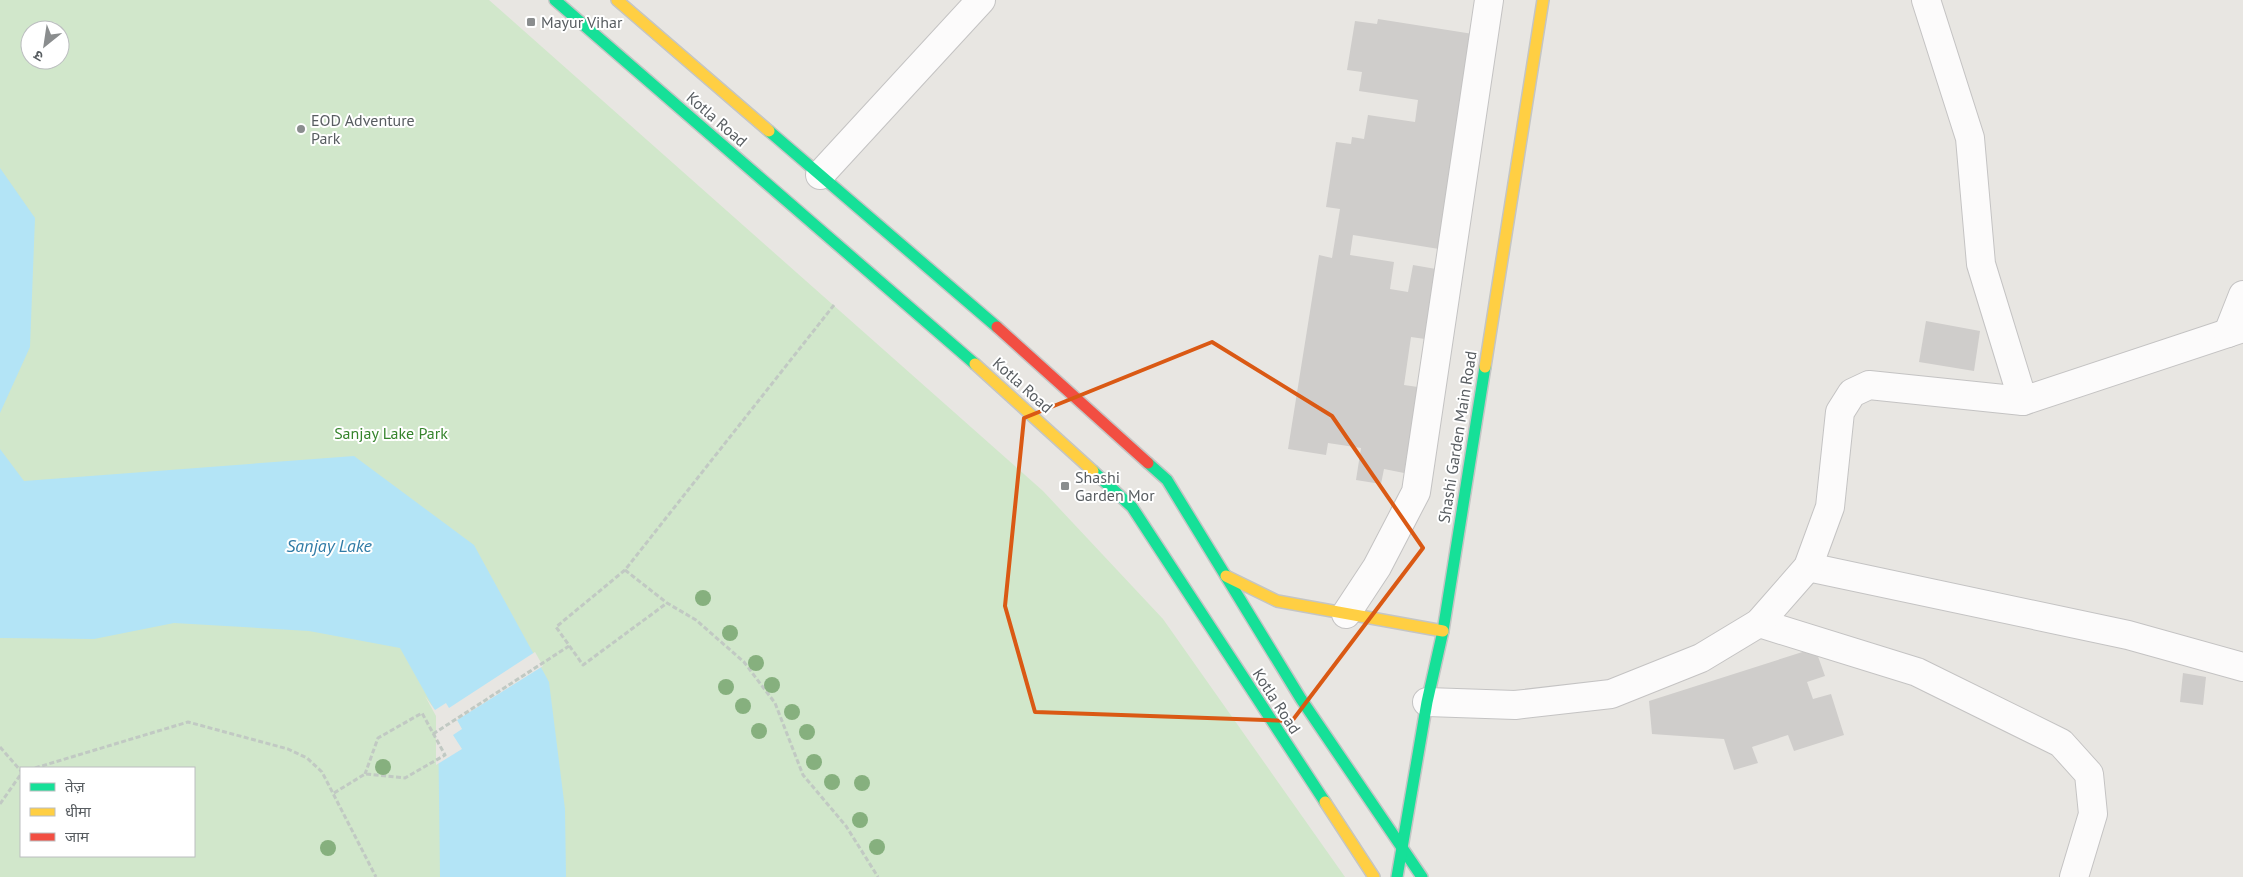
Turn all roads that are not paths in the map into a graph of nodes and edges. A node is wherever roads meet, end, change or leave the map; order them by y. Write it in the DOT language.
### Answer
graph roads {
  1 [pos="555,0"];
  2 [pos="617,0"];
  3 [pos="981,0"];
  4 [pos="1489,0"];
  5 [pos="1543,0"];
  6 [pos="1926,0"];
  7 [pos="820,175"];
  8 [pos="2243,296"];
  9 [pos="2236,330"];
  10 [pos="2023,402"];
  11 [pos="1808,566"];
  12 [pos="1226,576"];
  13 [pos="1346,614"];
  14 [pos="1759,622"];
  15 [pos="1443,631"];
  16 [pos="2243,667"];
  17 [pos="1427,702"];
  18 [pos="1402,848"];
  19 [pos="1374,877"];
  20 [pos="1397,877"];
  21 [pos="1422,877"];
  22 [pos="2074,877"];
  1 -- 19 [label="main road, Kotla Road"];
  2 -- 7 [label="main road, Kotla Road"];
  3 -- 7 [label="street"];
  4 -- 13 [label="street"];
  5 -- 15 [label="main road, Shashi Garden Main Road"];
  6 -- 10 [label="street"];
  7 -- 12 [label="main road, Kotla Road"];
  8 -- 9 [label="street"];
  9 -- 10 [label="street"];
  10 -- 11 [label="street"];
  11 -- 14 [label="street"];
  11 -- 16 [label="street"];
  12 -- 13 [label="main road"];
  12 -- 18 [label="main road, Kotla Road"];
  13 -- 15 [label="main road"];
  14 -- 17 [label="street"];
  14 -- 22 [label="street"];
  15 -- 17 [label="main road, Shashi Garden Main Road"];
  17 -- 18 [label="main road, Shashi Garden Main Road"];
  18 -- 20 [label="main road, Shashi Garden Main Road"];
  18 -- 21 [label="main road, Kotla Road"];
}
